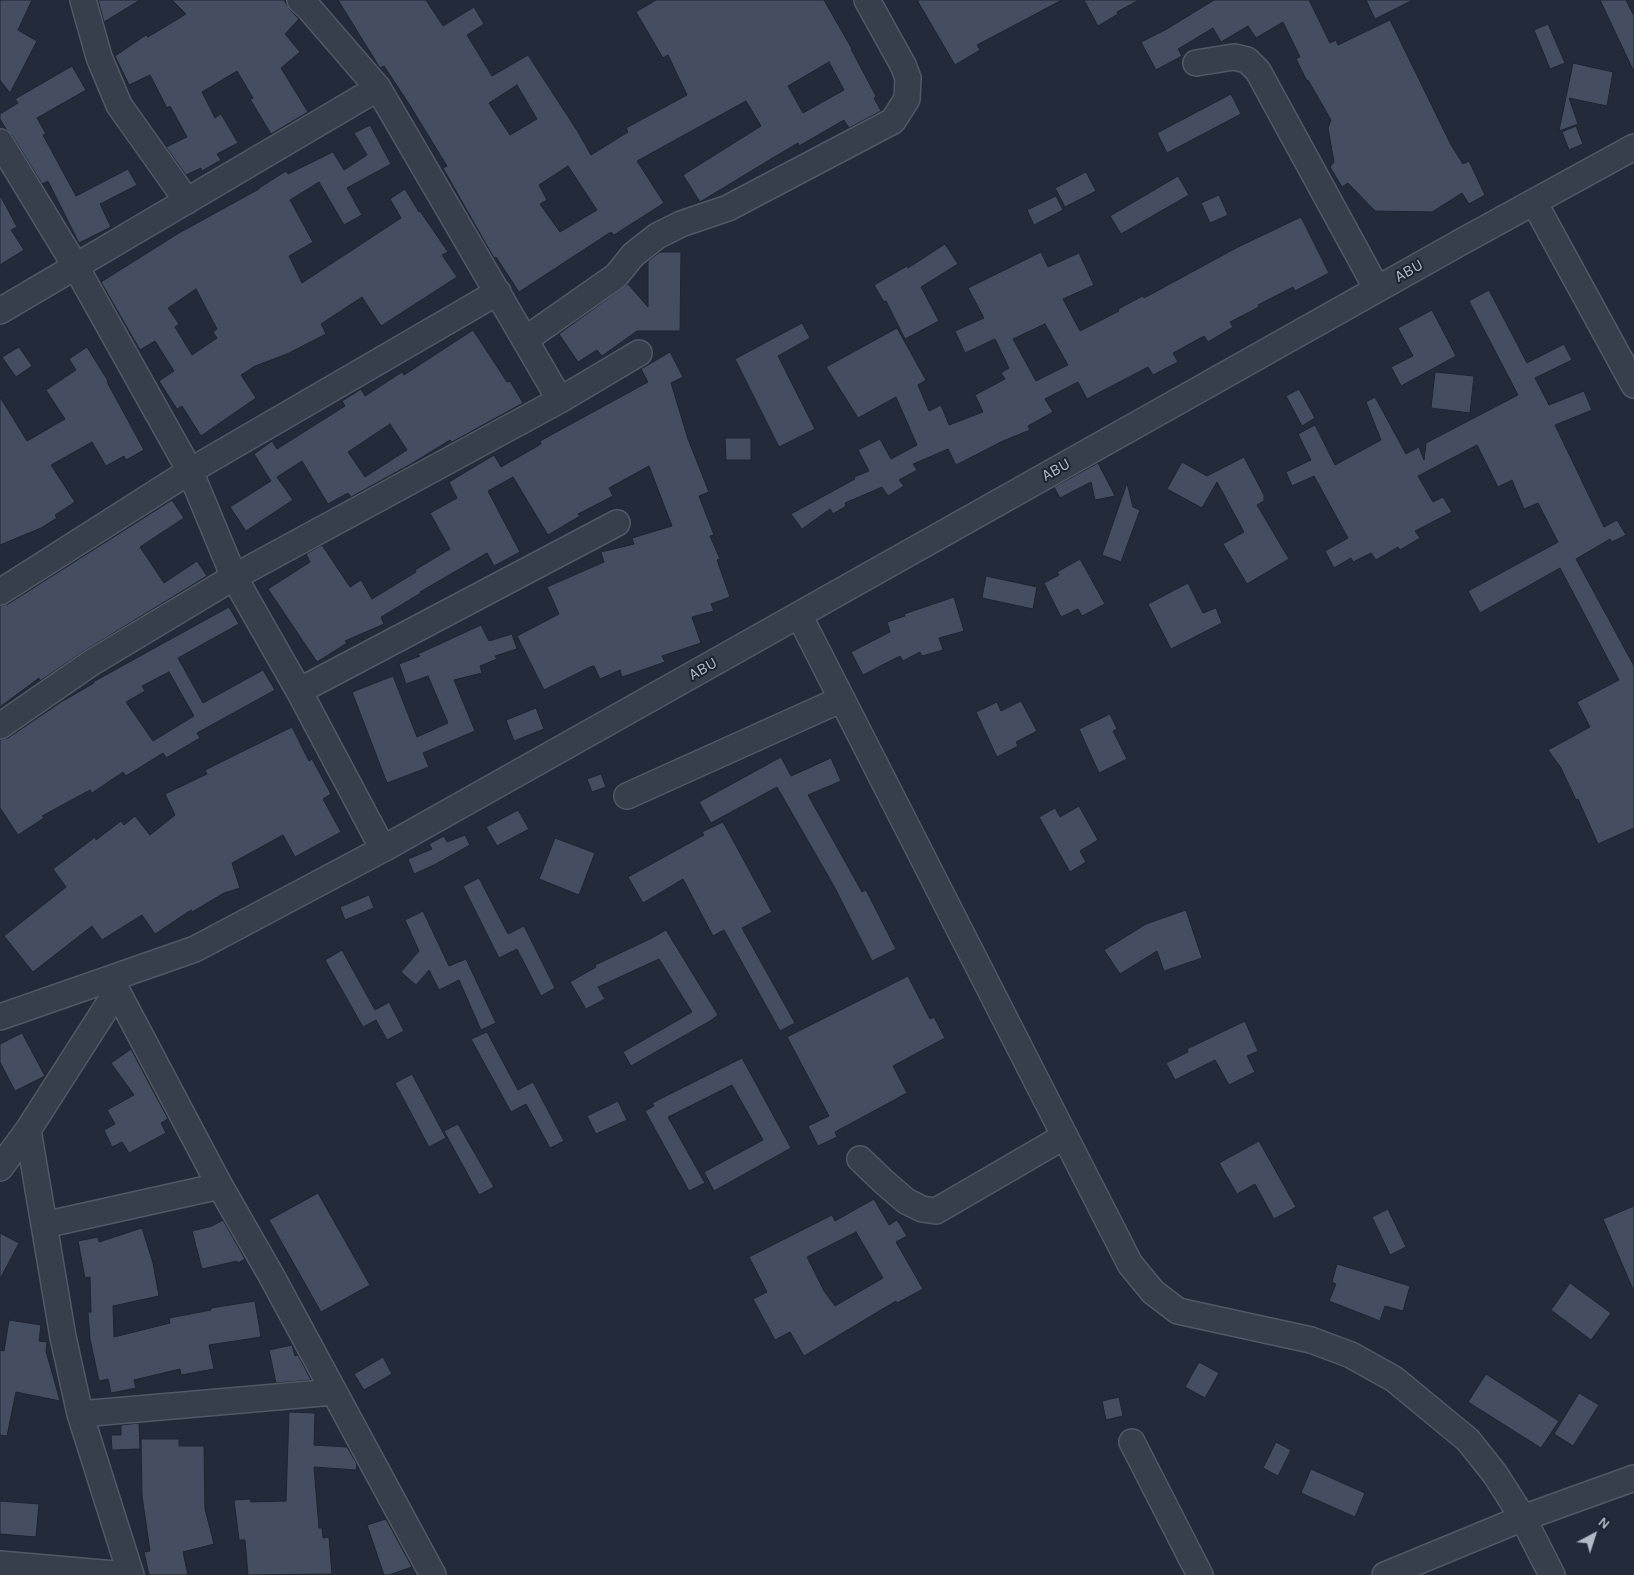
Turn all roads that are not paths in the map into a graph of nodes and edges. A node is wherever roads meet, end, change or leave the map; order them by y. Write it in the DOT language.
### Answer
graph roads {
  1 [pos="83,0"];
  2 [pos="300,0"];
  3 [pos="867,0"];
  4 [pos="1196,63"];
  5 [pos="378,88"];
  6 [pos="0,142"];
  7 [pos="1634,147"];
  8 [pos="187,201"];
  9 [pos="1534,202"];
  10 [pos="76,267"];
  11 [pos="1377,289"];
  12 [pos="498,292"];
  13 [pos="0,312"];
  14 [pos="526,339"];
  15 [pos="639,353"];
  16 [pos="1634,385"];
  17 [pos="560,400"];
  18 [pos="190,471"];
  19 [pos="617,522"];
  20 [pos="234,577"];
  21 [pos="1,589"];
  22 [pos="799,615"];
  23 [pos="299,691"];
  24 [pos="842,699"];
  25 [pos="0,726"];
  26 [pos="627,796"];
  27 [pos="383,848"];
  28 [pos="113,985"];
  29 [pos="0,1016"];
  30 [pos="28,1130"];
  31 [pos="1065,1136"];
  32 [pos="860,1159"];
  33 [pos="0,1168"];
  34 [pos="220,1186"];
  35 [pos="44,1224"];
  36 [pos="334,1392"];
  37 [pos="80,1414"];
  38 [pos="1132,1442"];
  39 [pos="1634,1478"];
  40 [pos="1524,1518"];
  41 [pos="0,1564"];
  42 [pos="126,1575"];
  43 [pos="131,1575"];
  44 [pos="433,1575"];
  45 [pos="1200,1575"];
  46 [pos="1385,1575"];
  47 [pos="1552,1575"];
  1 -- 8 [label="street"];
  2 -- 5 [label="street"];
  3 -- 14 [label="street"];
  4 -- 11 [label="street"];
  5 -- 8 [label="street"];
  5 -- 12 [label="street"];
  6 -- 10 [label="street"];
  7 -- 9 [label="street, ABU"];
  8 -- 10 [label="street"];
  9 -- 11 [label="street, ABU"];
  9 -- 16 [label="street"];
  10 -- 13 [label="street"];
  10 -- 18 [label="street"];
  11 -- 22 [label="street, ABU"];
  12 -- 14 [label="street"];
  12 -- 18 [label="street"];
  14 -- 17 [label="street"];
  15 -- 17 [label="street"];
  17 -- 20 [label="street"];
  18 -- 20 [label="street"];
  18 -- 21 [label="street"];
  19 -- 23 [label="street"];
  20 -- 23 [label="street"];
  20 -- 25 [label="street"];
  22 -- 24 [label="street"];
  22 -- 27 [label="street, ABU"];
  23 -- 27 [label="street"];
  24 -- 26 [label="street"];
  24 -- 31 [label="street"];
  27 -- 28 [label="street, ABU"];
  28 -- 29 [label="street, ABU"];
  28 -- 30 [label="street"];
  28 -- 34 [label="street"];
  30 -- 33 [label="street"];
  30 -- 35 [label="street"];
  31 -- 32 [label="street"];
  31 -- 40 [label="street"];
  34 -- 35 [label="street"];
  34 -- 36 [label="street"];
  35 -- 37 [label="street"];
  36 -- 37 [label="street"];
  36 -- 44 [label="street"];
  37 -- 43 [label="street"];
  38 -- 45 [label="street"];
  39 -- 40 [label="street"];
  40 -- 46 [label="street"];
  40 -- 47 [label="street"];
  41 -- 42 [label="street"];
}
